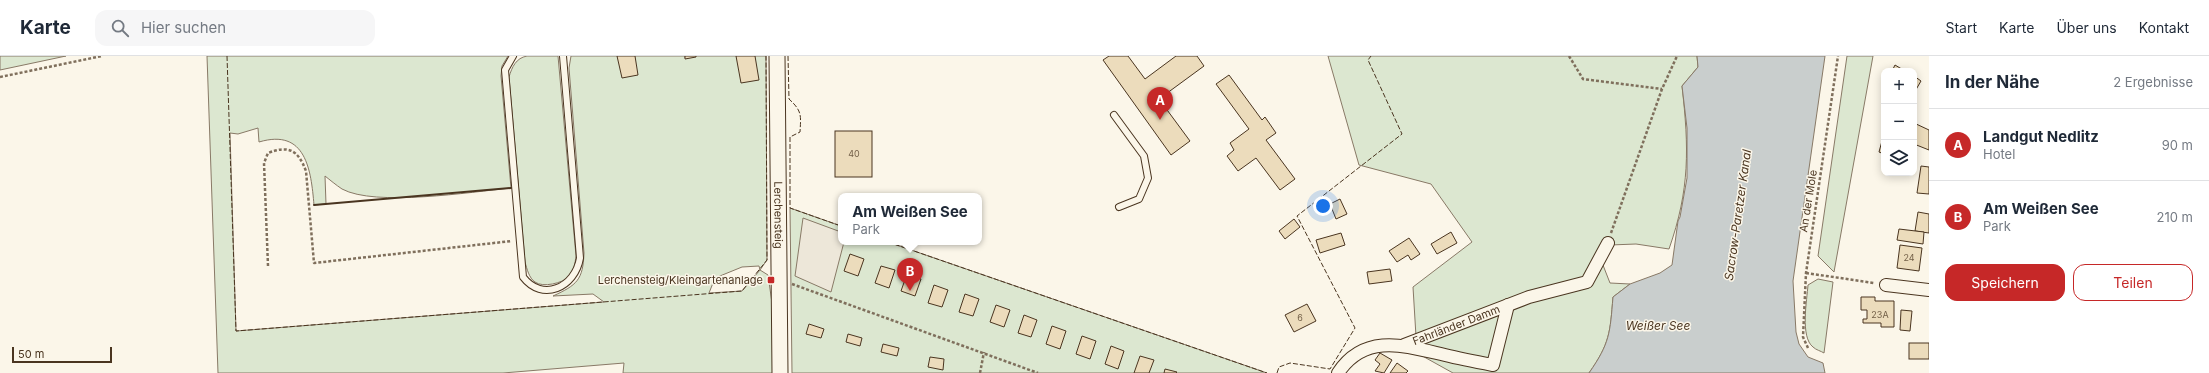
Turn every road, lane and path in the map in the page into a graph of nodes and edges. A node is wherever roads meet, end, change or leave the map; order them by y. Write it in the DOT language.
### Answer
graph roads {
  1 [pos="102,56"];
  2 [pos="513,56"];
  3 [pos="563,56"];
  4 [pos="776,56"];
  5 [pos="1569,56"];
  6 [pos="1677,56"];
  7 [pos="1838,56"];
  8 [pos="0,76"];
  9 [pos="1662,89"];
  10 [pos="1114,115"];
  11 [pos="1119,207"];
  12 [pos="519,240"];
  13 [pos="1608,243"];
  14 [pos="268,266"];
  15 [pos="1806,273"];
  16 [pos="780,284"];
  17 [pos="1886,285"];
  18 [pos="1929,290"];
  19 [pos="1508,305"];
  20 [pos="1404,345"];
  21 [pos="1808,348"];
  22 [pos="984,352"];
  23 [pos="780,373"];
  24 [pos="980,373"];
  25 [pos="1038,373"];
  26 [pos="1338,373"];
  1 -- 8 [label="path"];
  2 -- 12 [label="lane"];
  3 -- 12 [label="lane"];
  4 -- 16 [label="street, Lerchensteig"];
  5 -- 9 [label="path"];
  6 -- 9 [label="path"];
  7 -- 15 [label="path, An der Mole"];
  9 -- 13 [label="path"];
  10 -- 11 [label="lane"];
  12 -- 14 [label="path"];
  13 -- 19 [label="street, Fahrländer Damm"];
  15 -- 17 [label="path"];
  15 -- 21 [label="path, An der Mole"];
  16 -- 22 [label="path"];
  16 -- 23 [label="street, Lerchensteig"];
  17 -- 18 [label="street"];
  19 -- 20 [label="street, Fahrländer Damm"];
  19 -- 20 [label="street, Fahrländer Damm"];
  20 -- 26 [label="street, Fahrländer Damm"];
  22 -- 24 [label="path"];
  22 -- 25 [label="path"];
}
